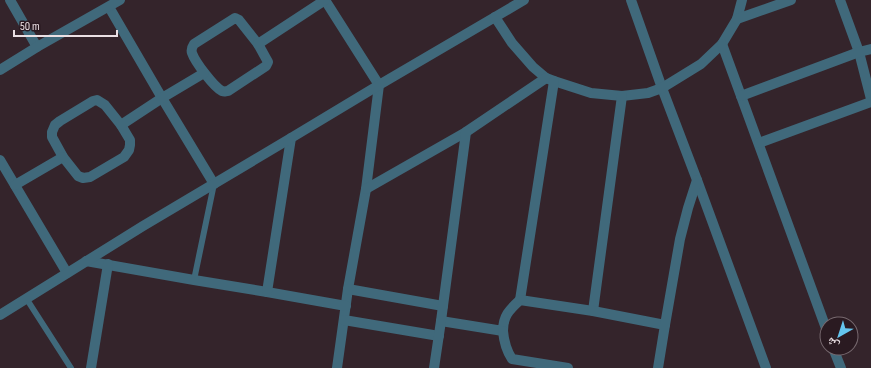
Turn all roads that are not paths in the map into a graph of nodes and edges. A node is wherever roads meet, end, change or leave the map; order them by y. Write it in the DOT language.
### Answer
graph roads {
  1 [pos="10,0"];
  2 [pos="120,0"];
  3 [pos="325,0"];
  4 [pos="524,0"];
  5 [pos="631,0"];
  6 [pos="742,0"];
  7 [pos="791,0"];
  8 [pos="840,0"];
  9 [pos="109,6"];
  10 [pos="495,17"];
  11 [pos="737,19"];
  12 [pos="258,44"];
  13 [pos="722,44"];
  14 [pos="37,47"];
  15 [pos="871,49"];
  16 [pos="859,52"];
  17 [pos="0,70"];
  18 [pos="204,73"];
  19 [pos="550,80"];
  20 [pos="379,85"];
  21 [pos="662,88"];
  22 [pos="622,96"];
  23 [pos="741,96"];
  24 [pos="162,98"];
  25 [pos="871,99"];
  26 [pos="871,102"];
  27 [pos="121,125"];
  28 [pos="466,132"];
  29 [pos="292,138"];
  30 [pos="759,143"];
  31 [pos="63,157"];
  32 [pos="0,160"];
  33 [pos="697,180"];
  34 [pos="214,184"];
  35 [pos="15,185"];
  36 [pos="366,189"];
  37 [pos="86,261"];
  38 [pos="108,264"];
  39 [pos="67,273"];
  40 [pos="194,280"];
  41 [pos="348,289"];
  42 [pos="267,292"];
  43 [pos="26,298"];
  44 [pos="520,300"];
  45 [pos="346,306"];
  46 [pos="443,306"];
  47 [pos="593,311"];
  48 [pos="0,315"];
  49 [pos="822,316"];
  50 [pos="344,320"];
  51 [pos="441,321"];
  52 [pos="664,325"];
  53 [pos="503,331"];
  54 [pos="439,336"];
  55 [pos="836,356"];
  56 [pos="511,364"];
  57 [pos="71,368"];
  58 [pos="91,368"];
  59 [pos="337,368"];
  60 [pos="434,368"];
  61 [pos="568,368"];
  62 [pos="658,368"];
  63 [pos="766,368"];
  64 [pos="840,368"];
  1 -- 14 [label="street"];
  2 -- 9 [label="street"];
  3 -- 12 [label="street"];
  3 -- 20 [label="street"];
  4 -- 10 [label="street"];
  5 -- 21 [label="street"];
  6 -- 11 [label="street"];
  7 -- 11 [label="street"];
  8 -- 16 [label="street"];
  9 -- 14 [label="street"];
  9 -- 24 [label="street"];
  10 -- 19 [label="street"];
  10 -- 20 [label="street"];
  11 -- 13 [label="street"];
  12 -- 18 [label="street"];
  12 -- 18 [label="street"];
  13 -- 21 [label="street"];
  13 -- 23 [label="street"];
  14 -- 17 [label="street"];
  15 -- 16 [label="street"];
  16 -- 23 [label="street"];
  16 -- 25 [label="street"];
  18 -- 24 [label="street"];
  19 -- 22 [label="street"];
  19 -- 28 [label="street"];
  19 -- 44 [label="street"];
  20 -- 29 [label="street"];
  20 -- 36 [label="street"];
  21 -- 22 [label="street"];
  21 -- 33 [label="street"];
  22 -- 47 [label="street"];
  23 -- 30 [label="street"];
  24 -- 27 [label="street"];
  24 -- 34 [label="street"];
  26 -- 30 [label="street"];
  27 -- 31 [label="street"];
  27 -- 31 [label="street"];
  28 -- 36 [label="street"];
  28 -- 46 [label="street"];
  29 -- 34 [label="street"];
  29 -- 42 [label="street"];
  30 -- 49 [label="street"];
  31 -- 35 [label="street"];
  32 -- 35 [label="street"];
  33 -- 52 [label="street"];
  33 -- 63 [label="street"];
  34 -- 37 [label="street"];
  34 -- 40 [label="lane"];
  35 -- 39 [label="street"];
  36 -- 41 [label="street"];
  37 -- 38 [label="street"];
  37 -- 39 [label="street"];
  38 -- 40 [label="street"];
  38 -- 58 [label="street"];
  39 -- 43 [label="street"];
  40 -- 42 [label="street"];
  41 -- 45 [label="street"];
  41 -- 46 [label="street"];
  42 -- 45 [label="street"];
  43 -- 48 [label="street"];
  43 -- 57 [label="lane"];
  44 -- 47 [label="street"];
  44 -- 53 [label="street"];
  45 -- 50 [label="street"];
  46 -- 51 [label="street"];
  47 -- 52 [label="street"];
  50 -- 54 [label="street"];
  50 -- 59 [label="street"];
  51 -- 53 [label="street"];
  51 -- 54 [label="street"];
  52 -- 62 [label="street"];
  53 -- 56 [label="street"];
  54 -- 60 [label="street"];
  55 -- 64 [label="street"];
  56 -- 61 [label="street"];
}
